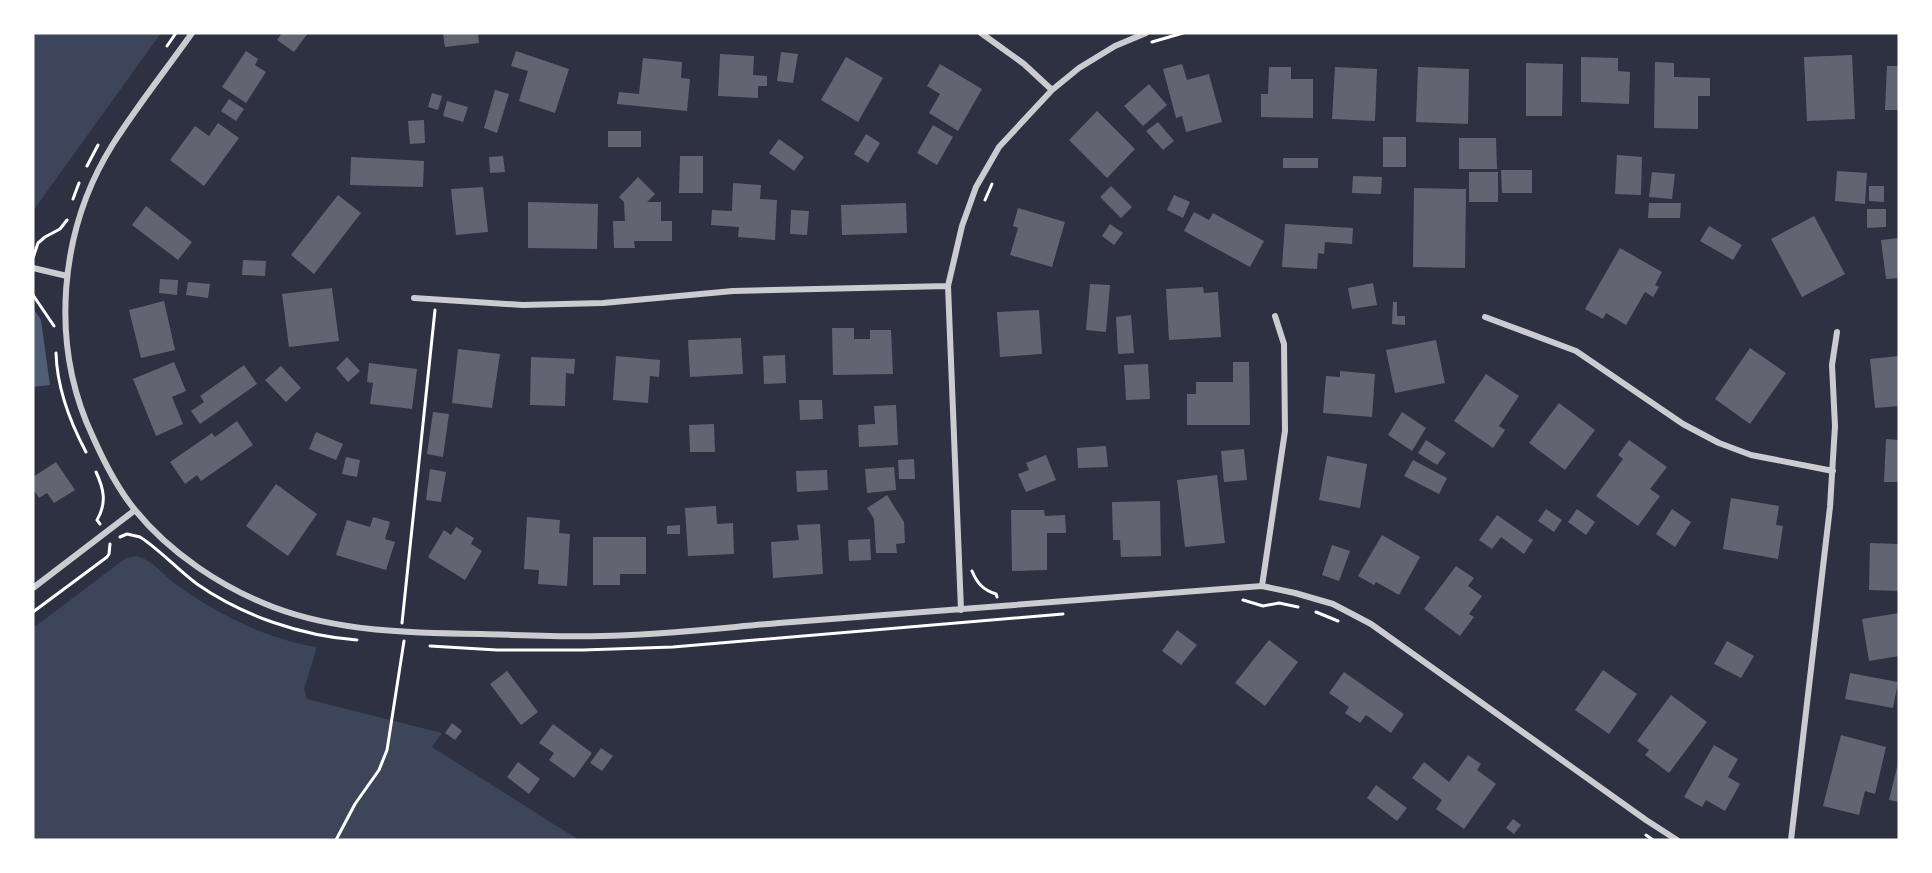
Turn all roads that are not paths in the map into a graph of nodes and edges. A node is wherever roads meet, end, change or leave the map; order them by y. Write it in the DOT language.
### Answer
graph roads {
  1 [pos="192,33"];
  2 [pos="981,33"];
  3 [pos="1146,33"];
  4 [pos="1052,90"];
  5 [pos="33,268"];
  6 [pos="67,276"];
  7 [pos="948,286"];
  8 [pos="414,298"];
  9 [pos="1275,316"];
  10 [pos="1485,317"];
  11 [pos="1838,332"];
  12 [pos="1833,471"];
  13 [pos="135,510"];
  14 [pos="1262,586"];
  15 [pos="33,588"];
  16 [pos="961,610"];
  17 [pos="1677,840"];
  18 [pos="1791,840"];
  1 -- 6 [label="street"];
  2 -- 4 [label="street"];
  3 -- 4 [label="street"];
  4 -- 7 [label="street"];
  5 -- 6 [label="street"];
  6 -- 13 [label="street"];
  7 -- 8 [label="street"];
  7 -- 16 [label="street"];
  9 -- 14 [label="street"];
  10 -- 12 [label="street"];
  11 -- 12 [label="street"];
  12 -- 18 [label="street"];
  13 -- 15 [label="street"];
  13 -- 16 [label="street"];
  14 -- 16 [label="street"];
  14 -- 17 [label="street"];
}
